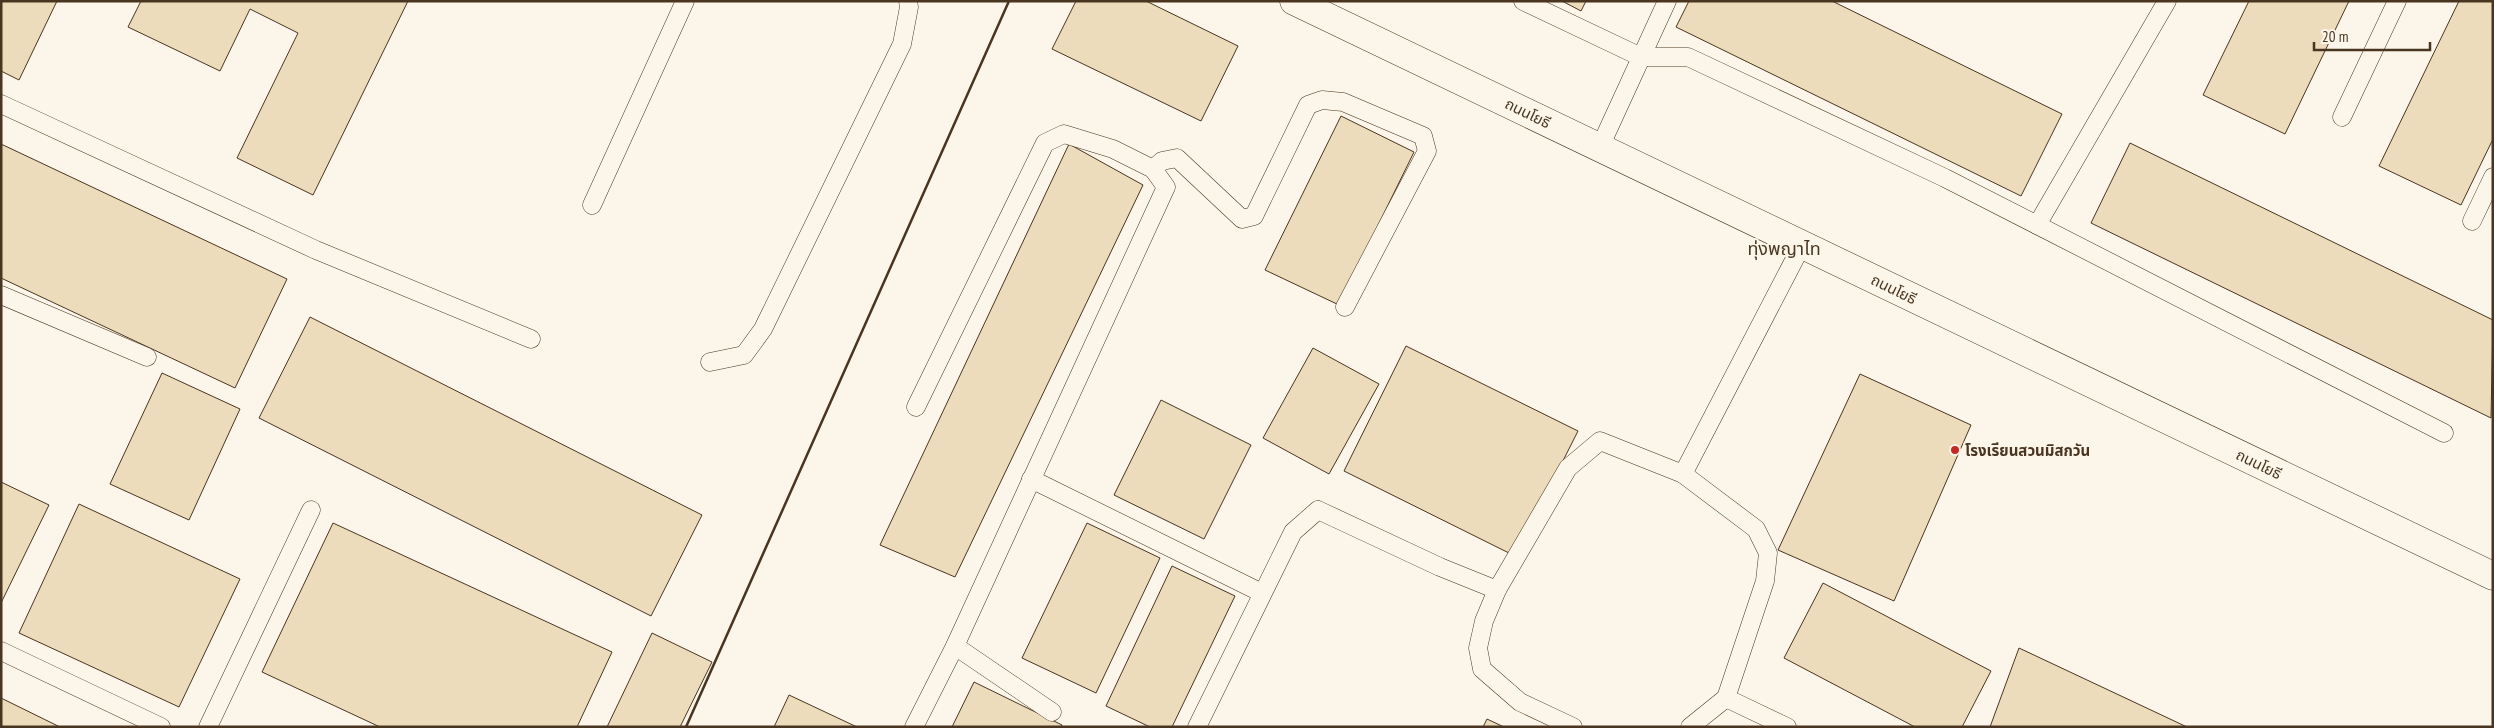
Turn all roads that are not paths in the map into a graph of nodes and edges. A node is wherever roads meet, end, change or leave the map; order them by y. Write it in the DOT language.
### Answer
graph roads {
  1 [pos="685,1"];
  2 [pos="908,1"];
  3 [pos="1294,1"];
  4 [pos="1523,1"];
  5 [pos="1667,1"];
  6 [pos="2167,1"];
  7 [pos="2397,1"];
  8 [pos="1641,57"];
  9 [pos="1,104"];
  10 [pos="2342,117"];
  11 [pos="1600,147"];
  12 [pos="1153,169"];
  13 [pos="2493,177"];
  14 [pos="592,205"];
  15 [pos="2472,221"];
  16 [pos="2037,225"];
  17 [pos="1802,244"];
  18 [pos="1,295"];
  19 [pos="1345,307"];
  20 [pos="531,338"];
  21 [pos="147,356"];
  22 [pos="710,362"];
  23 [pos="916,407"];
  24 [pos="2444,432"];
  25 [pos="1683,474"];
  26 [pos="1031,479"];
  27 [pos="311,510"];
  28 [pos="2493,576"];
  29 [pos="1497,590"];
  30 [pos="1262,594"];
  31 [pos="955,646"];
  32 [pos="1,650"];
  33 [pos="1726,698"];
  34 [pos="1052,712"];
  35 [pos="162,727"];
  36 [pos="208,727"];
  37 [pos="914,727"];
  38 [pos="1197,727"];
  39 [pos="1573,727"];
  40 [pos="1690,727"];
  41 [pos="1787,727"];
  1 -- 14 [label="lane"];
  2 -- 22 [label="lane"];
  3 -- 11 [label="street, ถนนโยธี"];
  4 -- 8 [label="lane"];
  5 -- 8 [label="lane"];
  6 -- 16 [label="lane"];
  7 -- 10 [label="lane"];
  8 -- 11 [label="lane"];
  8 -- 16 [label="lane"];
  9 -- 20 [label="lane"];
  11 -- 17 [label="street, ถนนโยธี"];
  12 -- 19 [label="lane"];
  12 -- 23 [label="lane"];
  12 -- 26 [label="lane"];
  13 -- 15 [label="lane"];
  16 -- 24 [label="lane"];
  17 -- 25 [label="lane"];
  17 -- 28 [label="street, ถนนโยธี"];
  18 -- 21 [label="lane"];
  25 -- 29 [label="lane"];
  25 -- 33 [label="lane"];
  26 -- 30 [label="lane"];
  26 -- 31 [label="lane"];
  27 -- 36 [label="lane"];
  29 -- 30 [label="lane"];
  29 -- 39 [label="lane"];
  30 -- 38 [label="lane"];
  31 -- 34 [label="lane"];
  31 -- 37 [label="lane"];
  32 -- 35 [label="lane"];
  33 -- 40 [label="lane"];
  33 -- 41 [label="lane"];
}
